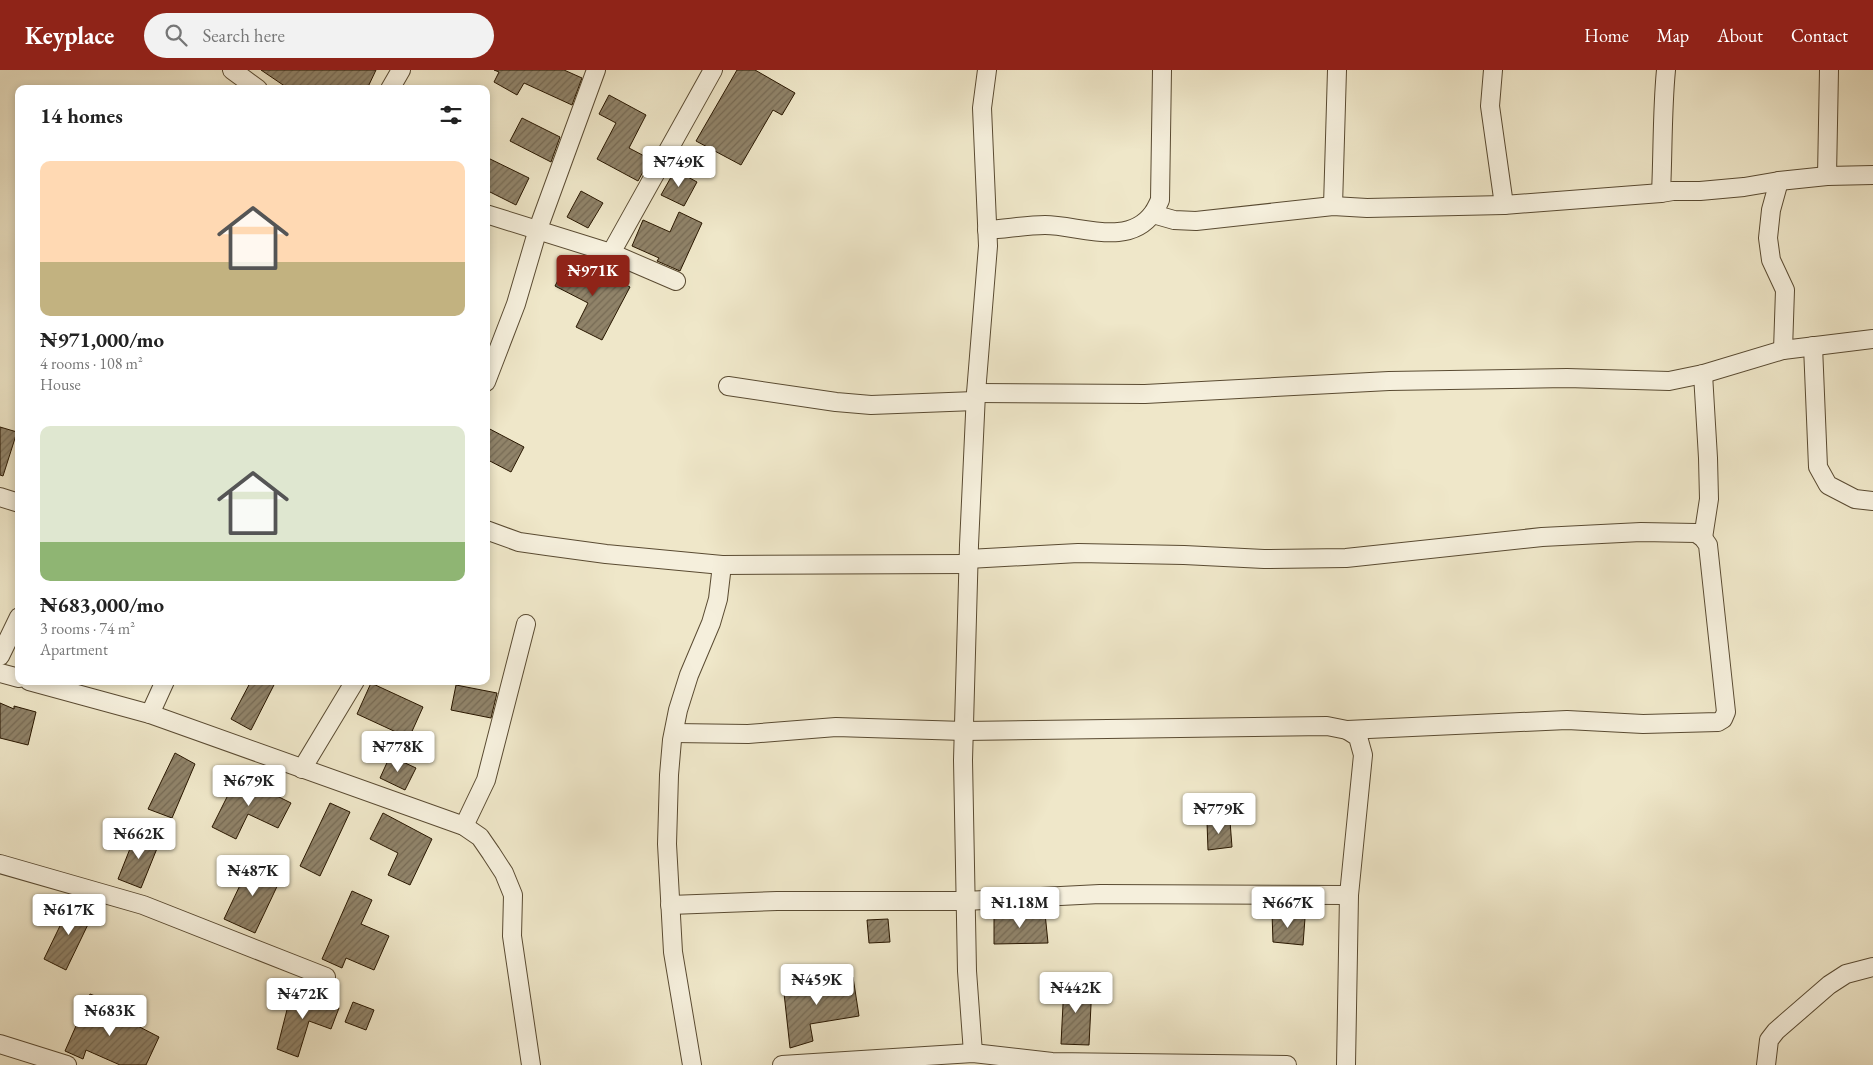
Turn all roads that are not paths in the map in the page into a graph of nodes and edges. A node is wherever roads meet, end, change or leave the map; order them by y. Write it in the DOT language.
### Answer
graph roads {
  1 [pos="401,70"];
  2 [pos="596,70"];
  3 [pos="713,70"];
  4 [pos="987,70"];
  5 [pos="1162,70"];
  6 [pos="1338,70"];
  7 [pos="1493,70"];
  8 [pos="1666,70"];
  9 [pos="1829,70"];
  10 [pos="237,71"];
  11 [pos="253,85"];
  12 [pos="392,85"];
  13 [pos="1873,175"];
  14 [pos="1827,176"];
  15 [pos="1779,181"];
  16 [pos="1661,193"];
  17 [pos="1504,205"];
  18 [pos="1332,206"];
  19 [pos="1153,214"];
  20 [pos="490,215"];
  21 [pos="538,229"];
  22 [pos="987,230"];
  23 [pos="611,253"];
  24 [pos="676,281"];
  25 [pos="1873,339"];
  26 [pos="1813,346"];
  27 [pos="1783,350"];
  28 [pos="490,372"];
  29 [pos="1703,374"];
  30 [pos="728,386"];
  31 [pos="976,397"];
  32 [pos="0,497"];
  33 [pos="1873,501"];
  34 [pos="15,502"];
  35 [pos="490,531"];
  36 [pos="1703,538"];
  37 [pos="968,561"];
  38 [pos="722,566"];
  39 [pos="526,624"];
  40 [pos="15,625"];
  41 [pos="0,656"];
  42 [pos="0,673"];
  43 [pos="15,677"];
  44 [pos="44,685"];
  45 [pos="163,685"];
  46 [pos="353,685"];
  47 [pos="150,714"];
  48 [pos="1347,730"];
  49 [pos="964,731"];
  50 [pos="674,733"];
  51 [pos="302,769"];
  52 [pos="464,826"];
  53 [pos="0,864"];
  54 [pos="1349,896"];
  55 [pos="966,901"];
  56 [pos="670,906"];
  57 [pos="1873,967"];
  58 [pos="326,977"];
  59 [pos="0,1044"];
  60 [pos="973,1053"];
  61 [pos="864,1062"];
  62 [pos="1042,1063"];
  63 [pos="1216,1064"];
  64 [pos="67,1065"];
  65 [pos="531,1065"];
  66 [pos="692,1065"];
  67 [pos="782,1065"];
  68 [pos="1287,1065"];
  69 [pos="1346,1065"];
  70 [pos="1766,1065"];
  1 -- 12 [label="street"];
  2 -- 21 [label="street"];
  3 -- 23 [label="street"];
  4 -- 22 [label="street"];
  5 -- 19 [label="street"];
  6 -- 18 [label="street"];
  7 -- 17 [label="street"];
  8 -- 16 [label="street"];
  9 -- 14 [label="street"];
  10 -- 11 [label="street"];
  13 -- 14 [label="street"];
  14 -- 15 [label="street"];
  15 -- 16 [label="street"];
  15 -- 27 [label="street"];
  16 -- 17 [label="street"];
  17 -- 18 [label="street"];
  18 -- 19 [label="street"];
  19 -- 22 [label="street"];
  20 -- 21 [label="street"];
  21 -- 23 [label="street"];
  21 -- 28 [label="street"];
  22 -- 31 [label="street"];
  23 -- 24 [label="street"];
  25 -- 26 [label="street"];
  26 -- 27 [label="street"];
  26 -- 33 [label="street"];
  27 -- 29 [label="street"];
  29 -- 31 [label="street"];
  29 -- 36 [label="street"];
  30 -- 31 [label="street"];
  31 -- 37 [label="street"];
  32 -- 34 [label="street"];
  35 -- 38 [label="street"];
  36 -- 37 [label="street"];
  36 -- 48 [label="street"];
  37 -- 38 [label="street"];
  37 -- 49 [label="street"];
  38 -- 50 [label="street"];
  39 -- 52 [label="street"];
  40 -- 41 [label="street"];
  42 -- 43 [label="street"];
  44 -- 47 [label="street"];
  45 -- 47 [label="street"];
  46 -- 51 [label="street"];
  47 -- 51 [label="street"];
  48 -- 49 [label="street"];
  48 -- 54 [label="street"];
  49 -- 50 [label="street"];
  49 -- 55 [label="street"];
  50 -- 56 [label="street"];
  51 -- 52 [label="street"];
  52 -- 65 [label="street"];
  53 -- 58 [label="street"];
  54 -- 55 [label="street"];
  54 -- 69 [label="street"];
  55 -- 56 [label="street"];
  55 -- 60 [label="street"];
  56 -- 66 [label="street"];
  57 -- 70 [label="street"];
  59 -- 64 [label="street"];
  60 -- 61 [label="street"];
  60 -- 62 [label="street"];
  61 -- 67 [label="street"];
  62 -- 63 [label="street"];
  63 -- 68 [label="street"];
}
